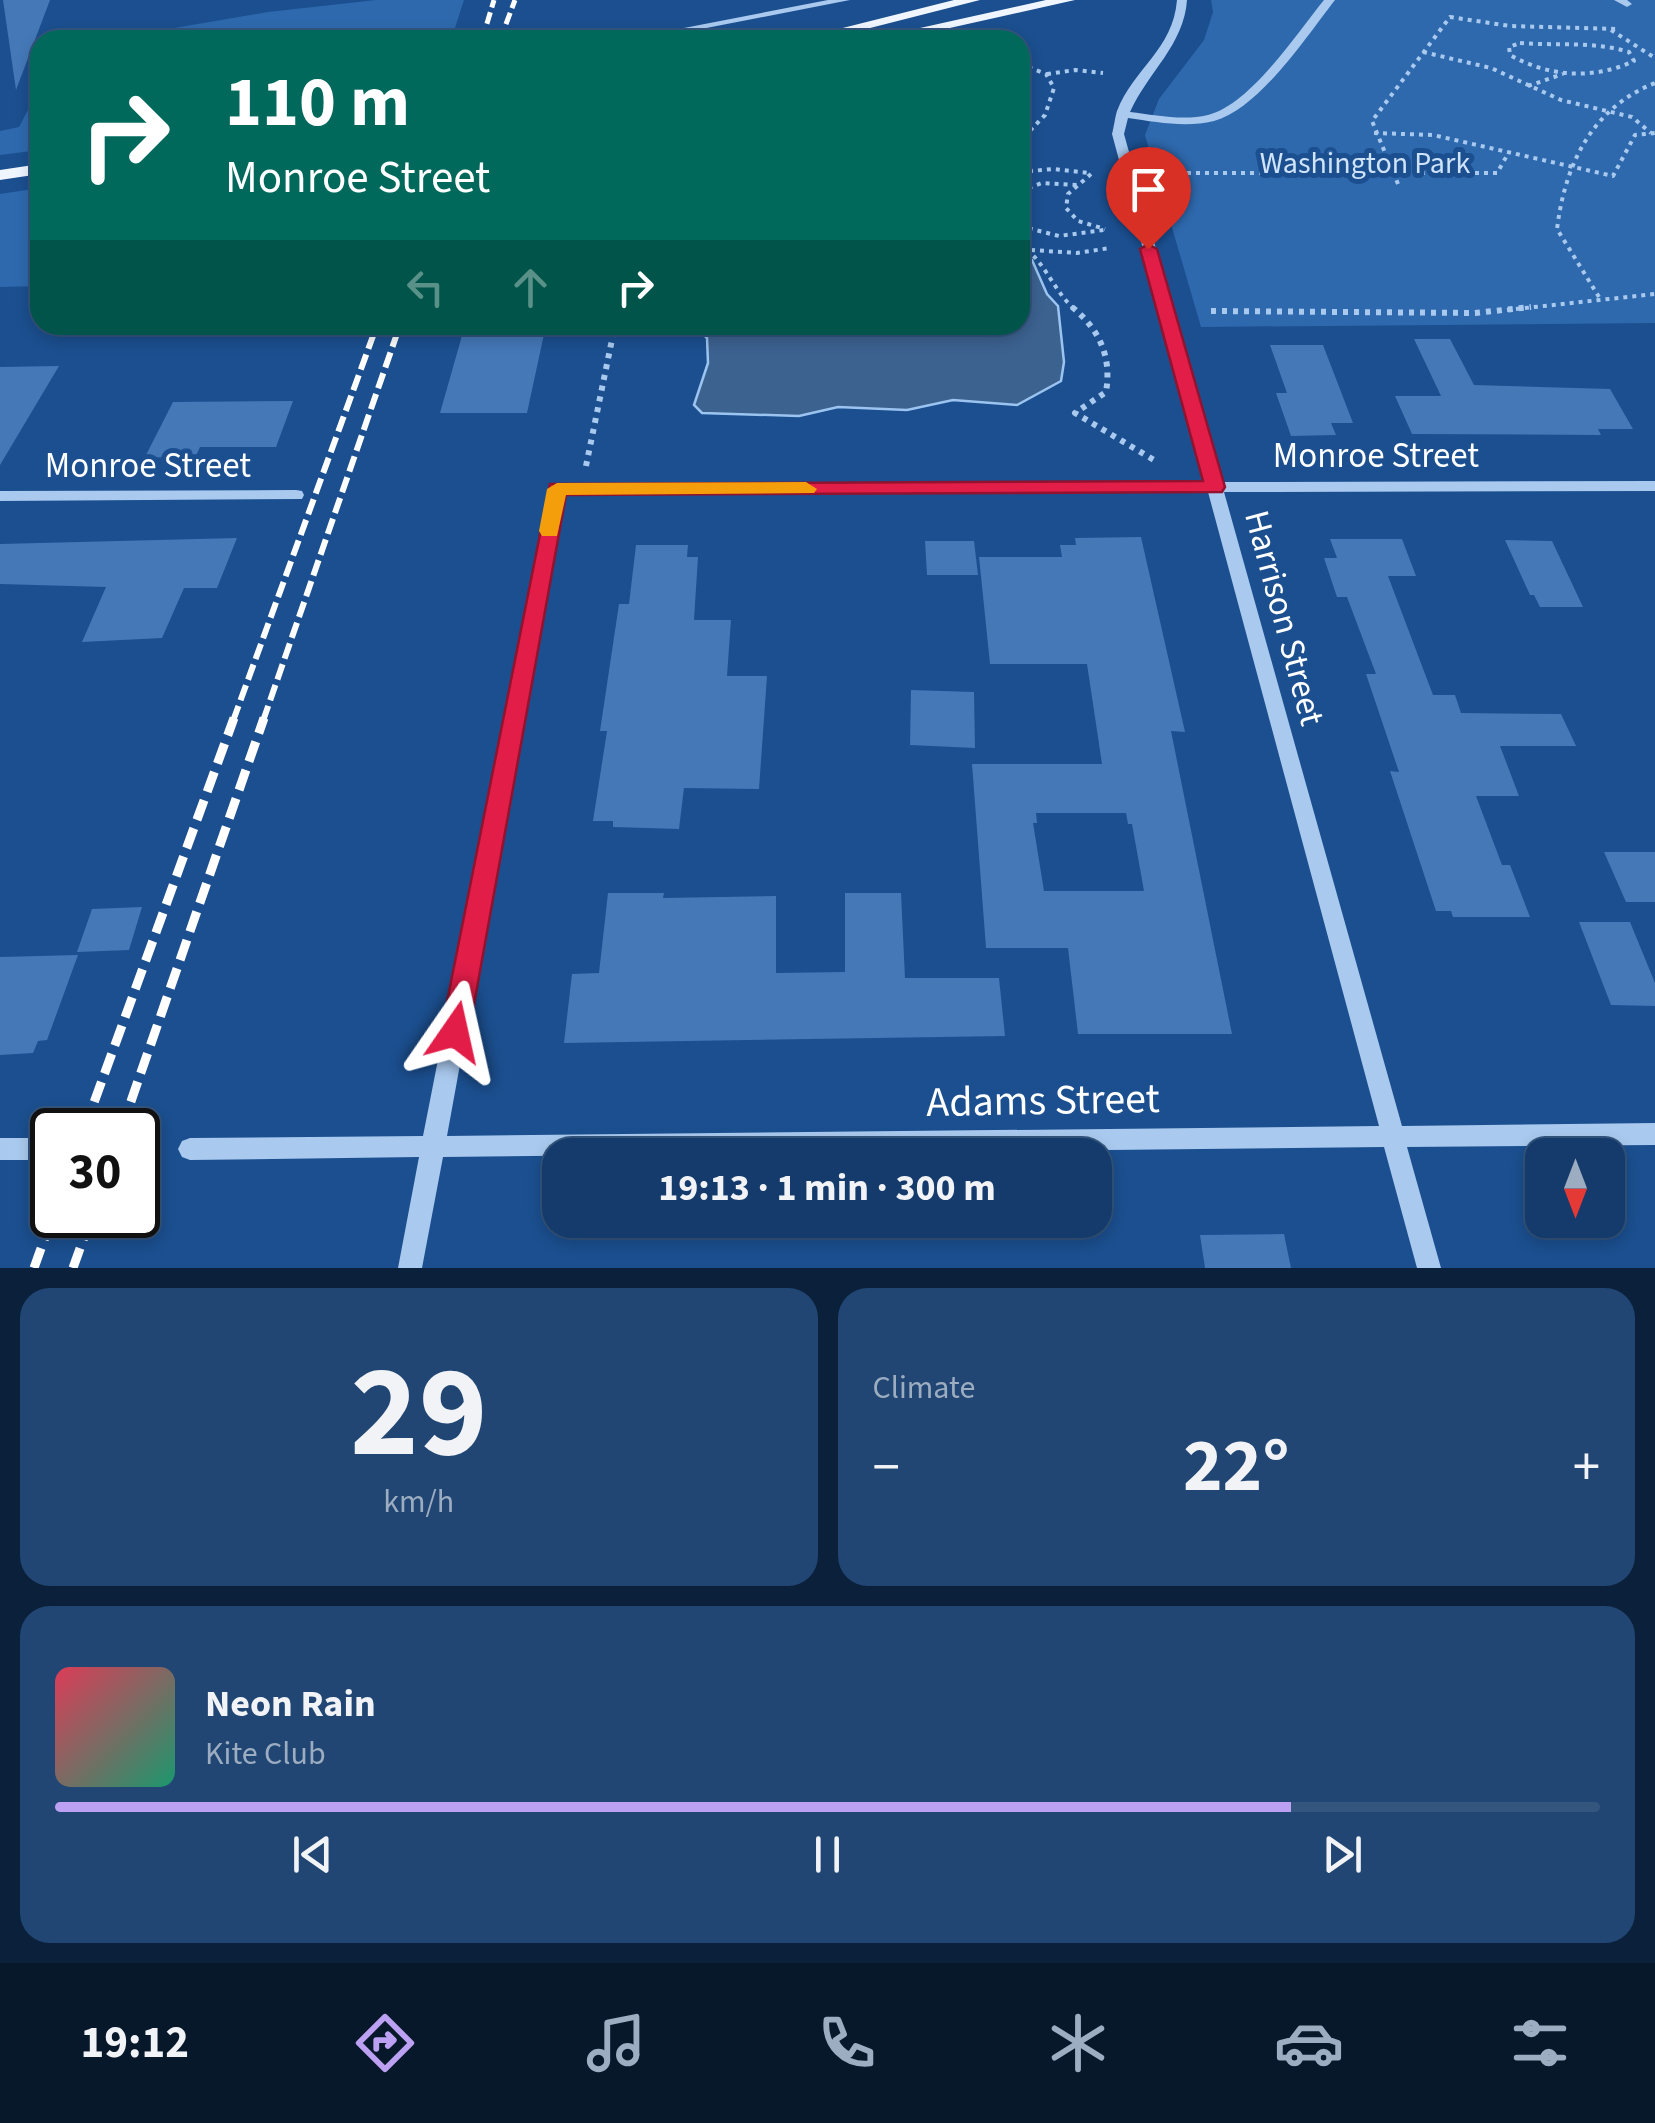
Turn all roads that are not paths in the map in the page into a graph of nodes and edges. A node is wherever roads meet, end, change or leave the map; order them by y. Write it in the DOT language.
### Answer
graph roads {
  1 [pos="845,0"];
  2 [pos="973,0"];
  3 [pos="1068,0"];
  4 [pos="1182,0"];
  5 [pos="1330,0"];
  6 [pos="682,30"];
  7 [pos="846,30"];
  8 [pos="922,30"];
  9 [pos="1120,114"];
  10 [pos="30,170"];
  11 [pos="0,174"];
  12 [pos="1655,486"];
  13 [pos="1215,487"];
  14 [pos="296,495"];
  15 [pos="0,496"];
  16 [pos="1655,1134"];
  17 [pos="1392,1136"];
  18 [pos="0,1149"];
  19 [pos="30,1149"];
  20 [pos="190,1149"];
  21 [pos="433,1149"];
  22 [pos="410,1268"];
  23 [pos="1429,1268"];
  1 -- 6 [label="street"];
  2 -- 7 [label="main road"];
  3 -- 8 [label="main road"];
  4 -- 9 [label="street"];
  5 -- 9 [label="street"];
  9 -- 13 [label="street, Harrison Street"];
  10 -- 11 [label="main road"];
  12 -- 13 [label="street, Monroe Street"];
  13 -- 17 [label="street, Harrison Street"];
  13 -- 21 [label="street, Monroe Street"];
  14 -- 15 [label="street, Monroe Street"];
  16 -- 17 [label="street, Adams Street"];
  17 -- 21 [label="street, Adams Street"];
  17 -- 23 [label="street, Harrison Street"];
  18 -- 19 [label="street"];
  20 -- 21 [label="street, Adams Street"];
  21 -- 22 [label="street"];
}
